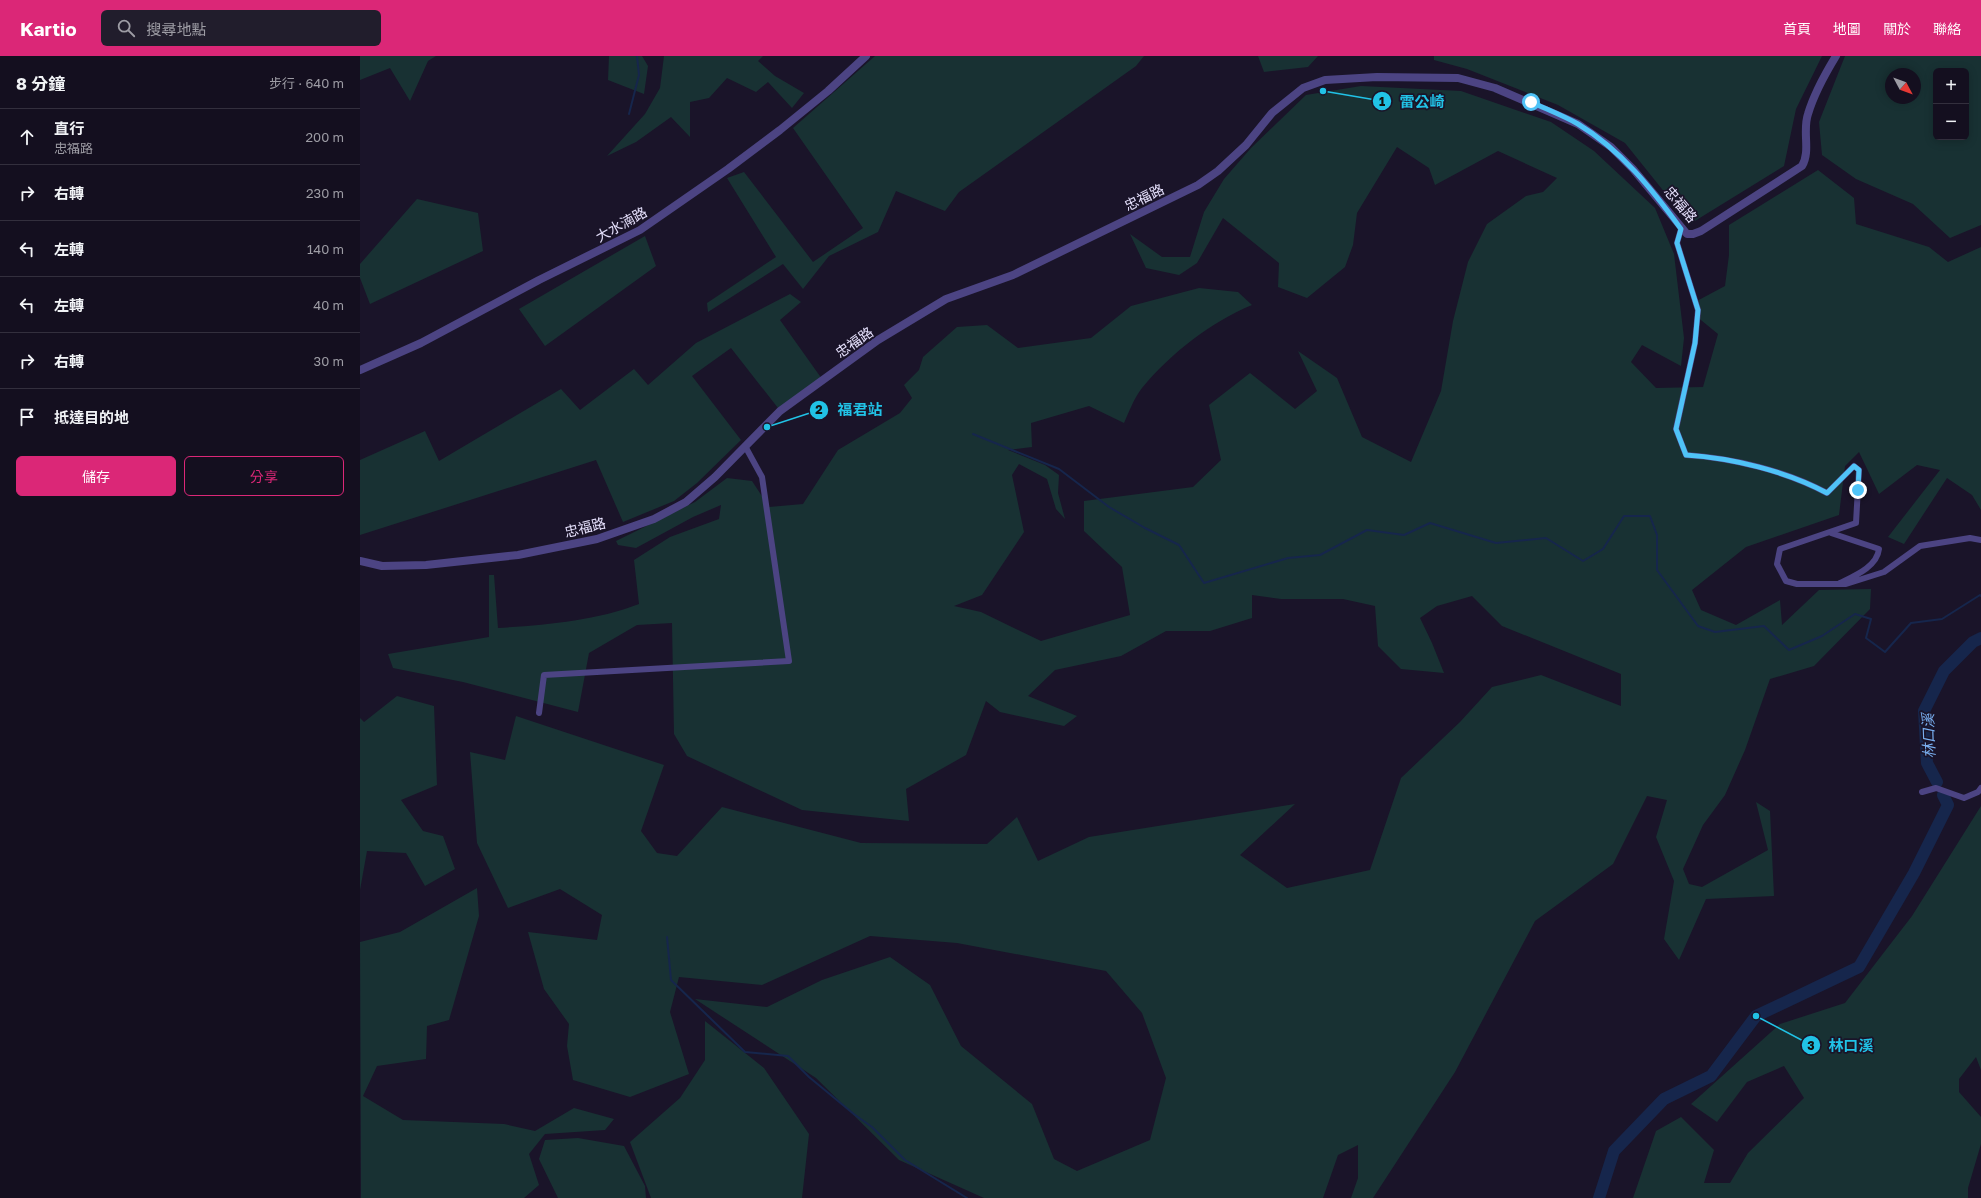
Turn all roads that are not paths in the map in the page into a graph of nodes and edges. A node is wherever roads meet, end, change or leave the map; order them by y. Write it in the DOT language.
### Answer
graph roads {
  1 [pos="866,56"];
  2 [pos="1836,56"];
  3 [pos="1681,229"];
  4 [pos="360,370"];
  5 [pos="745,446"];
  6 [pos="1831,533"];
  7 [pos="1981,540"];
  8 [pos="360,561"];
  9 [pos="1838,584"];
  10 [pos="539,713"];
  11 [pos="1981,788"];
  12 [pos="1922,792"];
  1 -- 4 [label="street, 大水湳路"];
  2 -- 3 [label="street, 忠福路"];
  3 -- 5 [label="street, 忠福路"];
  3 -- 6 [label="street"];
  5 -- 8 [label="street, 忠福路"];
  5 -- 10 [label="street"];
  6 -- 9 [label="street"];
  6 -- 9 [label="street"];
  7 -- 9 [label="street"];
  11 -- 12 [label="street"];
}
